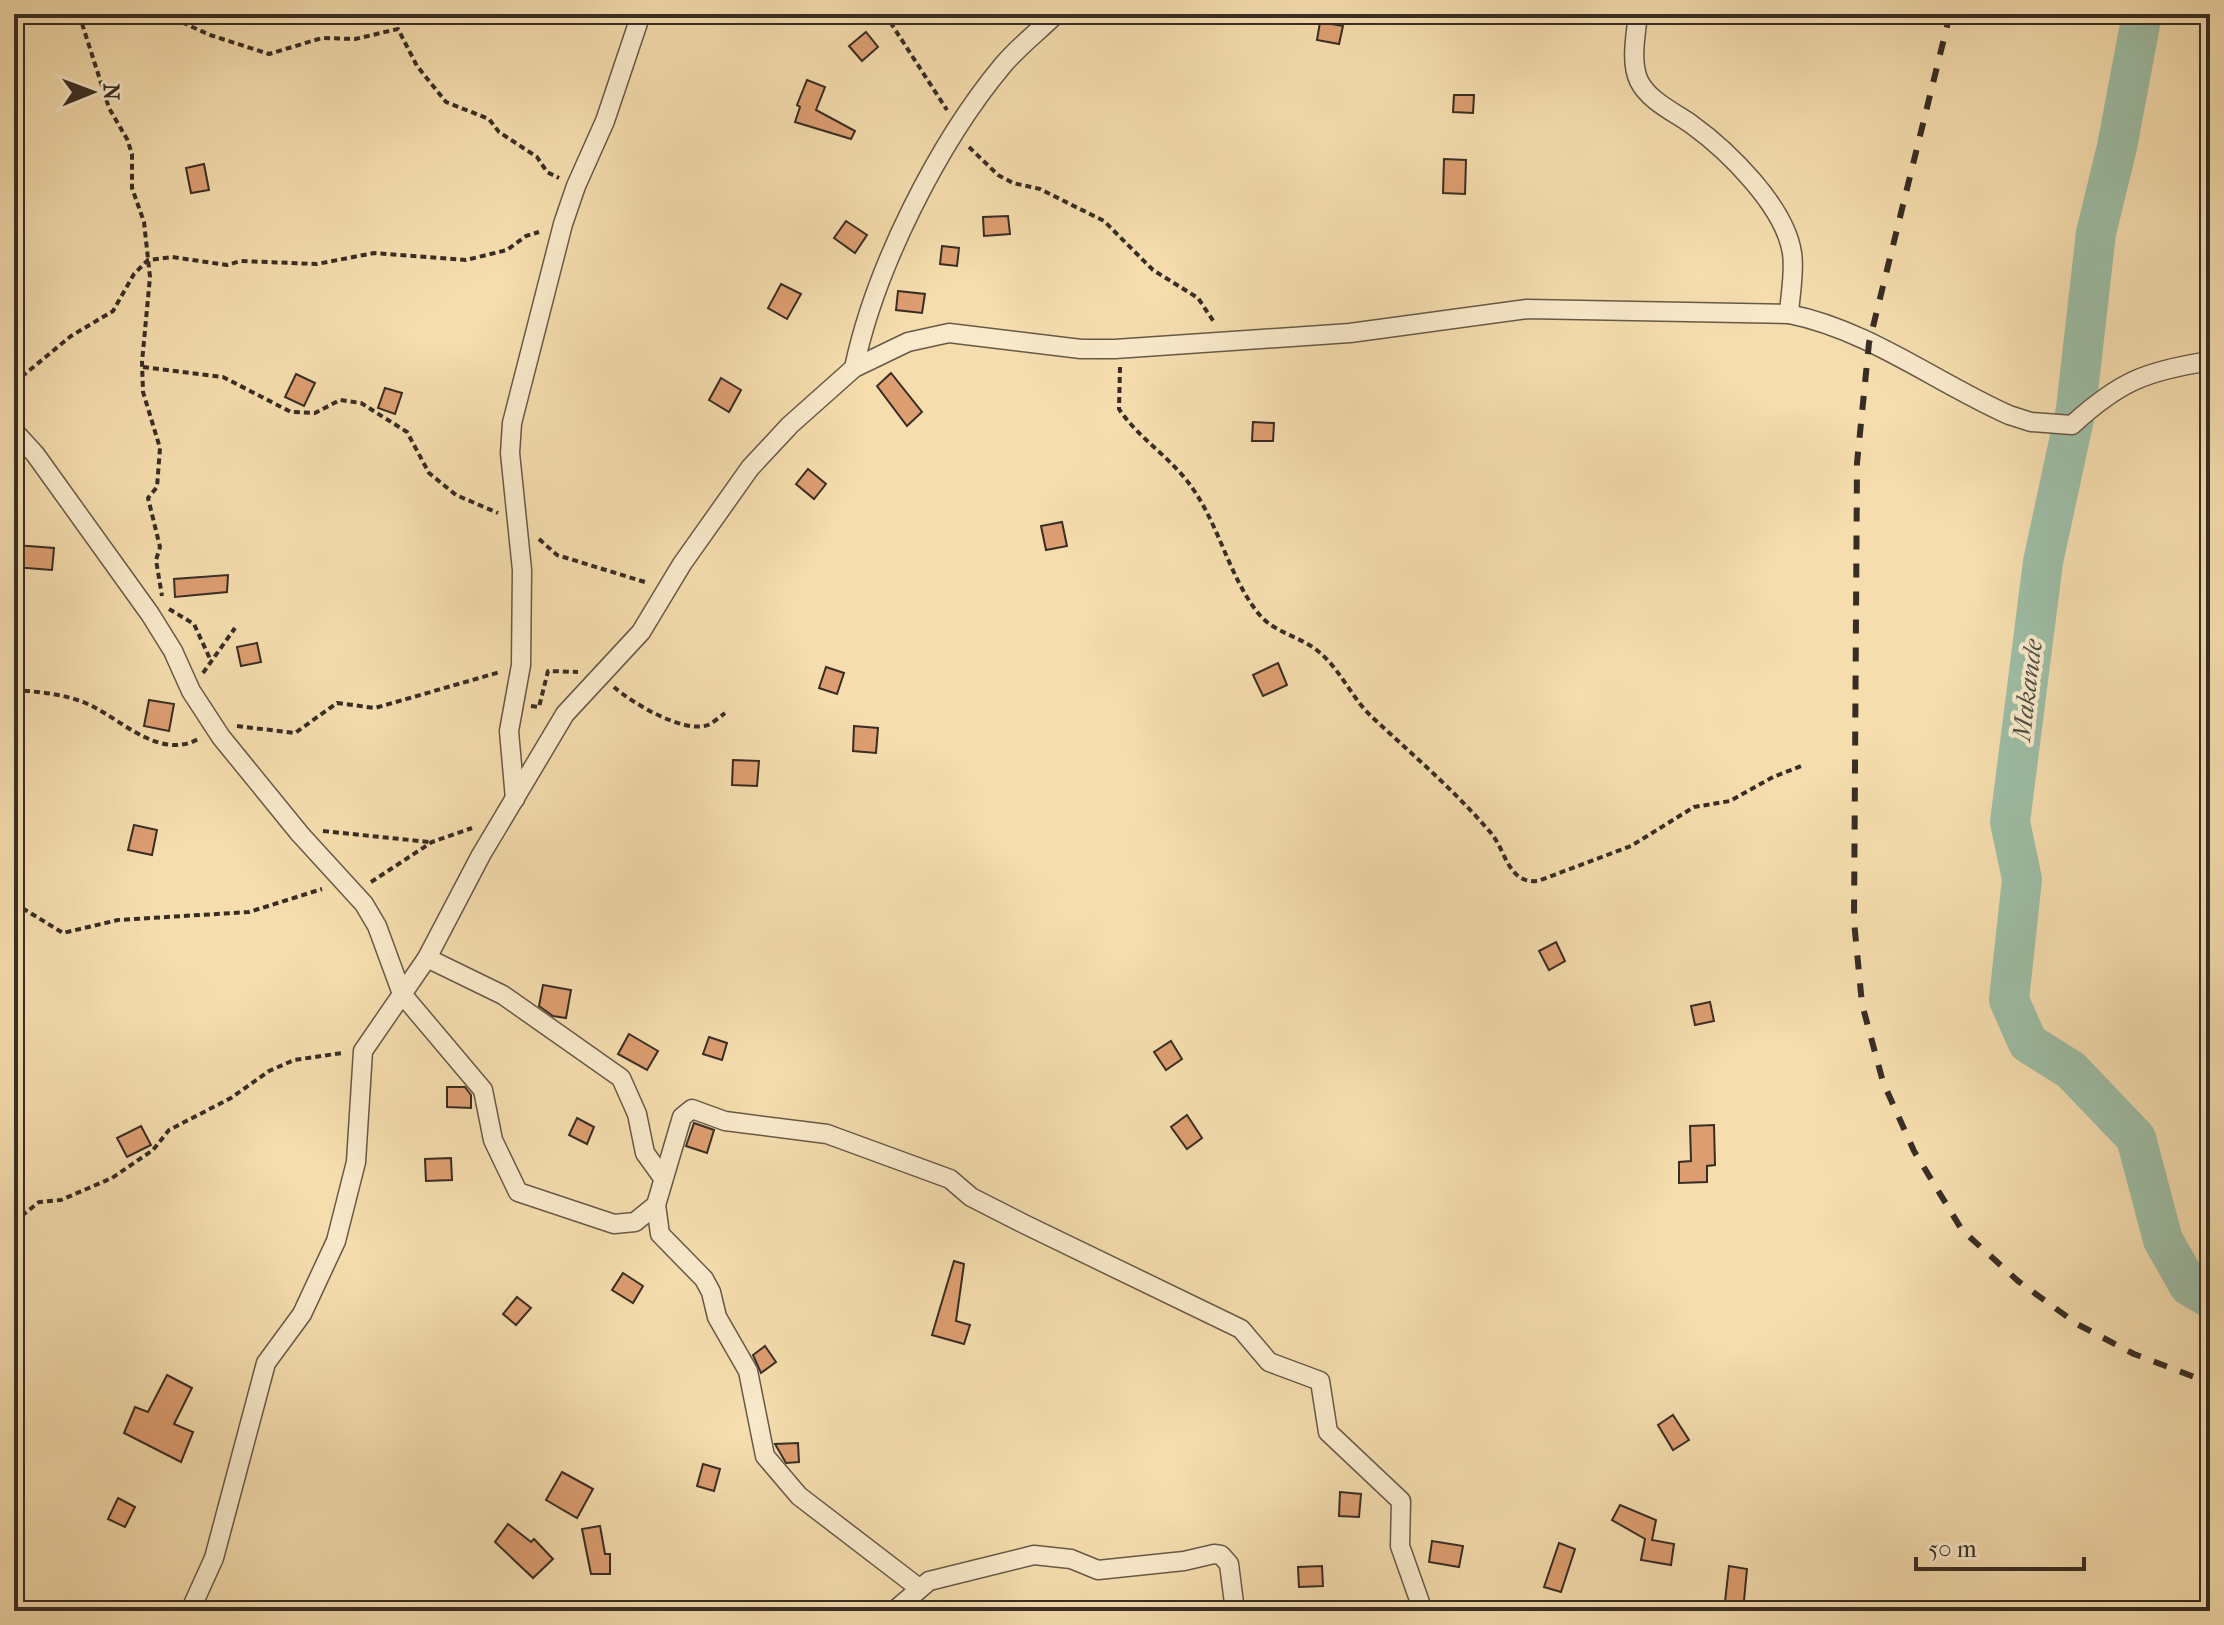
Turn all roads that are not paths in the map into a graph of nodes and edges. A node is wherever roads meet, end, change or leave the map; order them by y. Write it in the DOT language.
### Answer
graph roads {
  1 [pos="641,14"];
  2 [pos="1056,14"];
  3 [pos="1638,14"];
  4 [pos="1789,314"];
  5 [pos="2210,361"];
  6 [pos="854,368"];
  7 [pos="14,431"];
  8 [pos="515,799"];
  9 [pos="427,958"];
  10 [pos="402,994"];
  11 [pos="663,1178"];
  12 [pos="656,1205"];
  13 [pos="919,1588"];
  14 [pos="190,1611"];
  15 [pos="894,1611"];
  16 [pos="1235,1611"];
  17 [pos="1423,1611"];
  1 -- 8 [label="street"];
  2 -- 6 [label="street"];
  3 -- 4 [label="street"];
  4 -- 5 [label="street"];
  4 -- 6 [label="street"];
  6 -- 8 [label="street"];
  7 -- 10 [label="street"];
  8 -- 9 [label="street"];
  9 -- 10 [label="street"];
  9 -- 11 [label="street"];
  10 -- 12 [label="street"];
  10 -- 14 [label="street"];
  11 -- 12 [label="street"];
  11 -- 17 [label="street"];
  12 -- 13 [label="street"];
  13 -- 15 [label="street"];
  13 -- 16 [label="street"];
}
